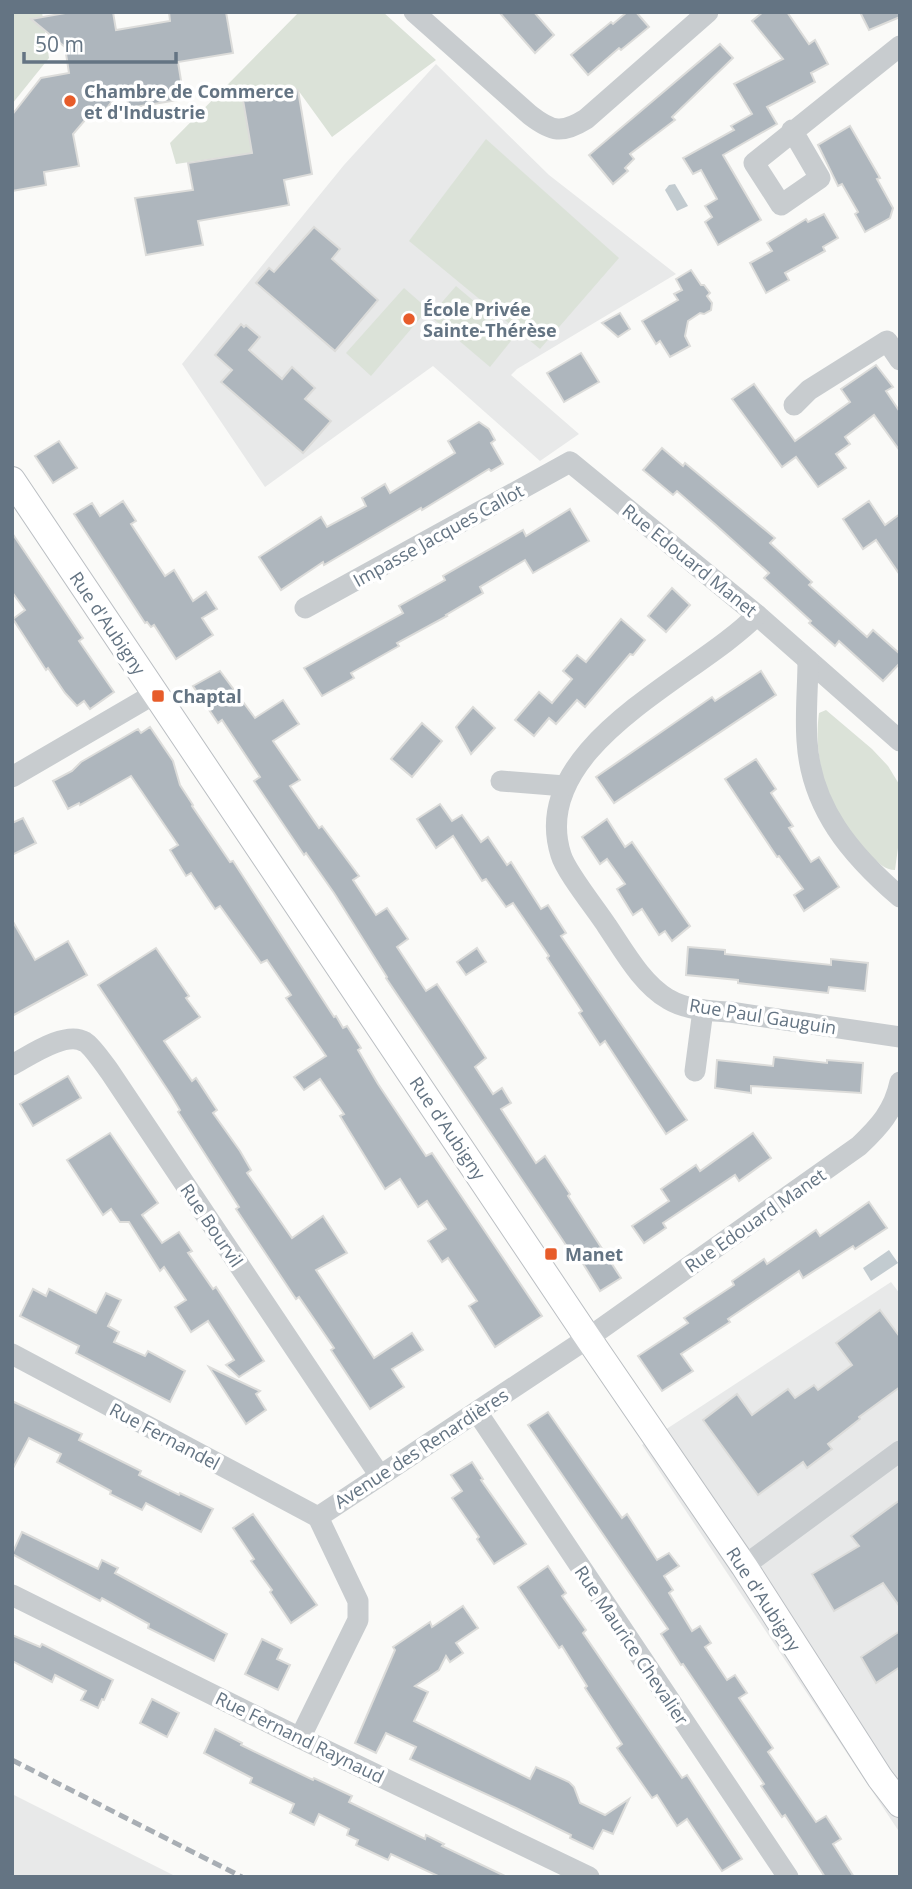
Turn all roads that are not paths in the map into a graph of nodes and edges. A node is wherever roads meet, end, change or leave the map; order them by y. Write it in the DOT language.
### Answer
graph roads {
  1 [pos="414,12"];
  2 [pos="708,12"];
  3 [pos="900,46"];
  4 [pos="792,130"];
  5 [pos="900,360"];
  6 [pos="794,405"];
  7 [pos="570,462"];
  8 [pos="12,480"];
  9 [pos="305,608"];
  10 [pos="757,615"];
  11 [pos="808,660"];
  12 [pos="156,693"];
  13 [pos="900,741"];
  14 [pos="12,777"];
  15 [pos="500,782"];
  16 [pos="565,786"];
  17 [pos="900,897"];
  18 [pos="703,1010"];
  19 [pos="900,1037"];
  20 [pos="12,1065"];
  21 [pos="695,1072"];
  22 [pos="900,1082"];
  23 [pos="588,1338"];
  24 [pos="12,1354"];
  25 [pos="477,1412"];
  26 [pos="900,1451"];
  27 [pos="380,1476"];
  28 [pos="318,1517"];
  29 [pos="744,1566"];
  30 [pos="12,1595"];
  31 [pos="300,1738"];
  32 [pos="880,1778"];
  33 [pos="900,1804"];
  34 [pos="900,1814"];
  35 [pos="589,1877"];
  36 [pos="789,1877"];
  1 -- 2 [label="street"];
  3 -- 4 [label="street"];
  5 -- 6 [label="street"];
  7 -- 9 [label="street, Impasse Jacques Callot"];
  7 -- 10 [label="street, Rue Edouard Manet"];
  8 -- 12 [label="main road, Rue d'Aubigny"];
  10 -- 11 [label="street, Rue Edouard Manet"];
  10 -- 16 [label="street, Rue Paul Gauguin"];
  11 -- 13 [label="street, Rue Edouard Manet"];
  11 -- 17 [label="street"];
  12 -- 14 [label="street"];
  12 -- 23 [label="main road, Rue d'Aubigny"];
  15 -- 16 [label="street"];
  16 -- 18 [label="street, Rue Paul Gauguin"];
  18 -- 19 [label="street, Rue Paul Gauguin"];
  18 -- 21 [label="street"];
  20 -- 27 [label="street, Rue Bourvil"];
  22 -- 23 [label="street, Rue Edouard Manet"];
  23 -- 25 [label="street, Avenue des Renardières"];
  23 -- 29 [label="main road, Rue d'Aubigny"];
  24 -- 28 [label="street, Rue Fernandel"];
  25 -- 27 [label="street, Avenue des Renardières"];
  25 -- 36 [label="street, Rue Maurice Chevalier"];
  26 -- 29 [label="street"];
  27 -- 28 [label="street, Avenue des Renardières"];
  28 -- 31 [label="street, Avenue des Renardières"];
  29 -- 32 [label="main road, Rue d'Aubigny"];
  30 -- 31 [label="street, Rue Fernand Raynaud"];
  31 -- 35 [label="street, Rue Fernand Raynaud"];
  32 -- 33 [label="main road, Rue d'Aubigny"];
  32 -- 34 [label="main road, Rue d'Aubigny"];
}
